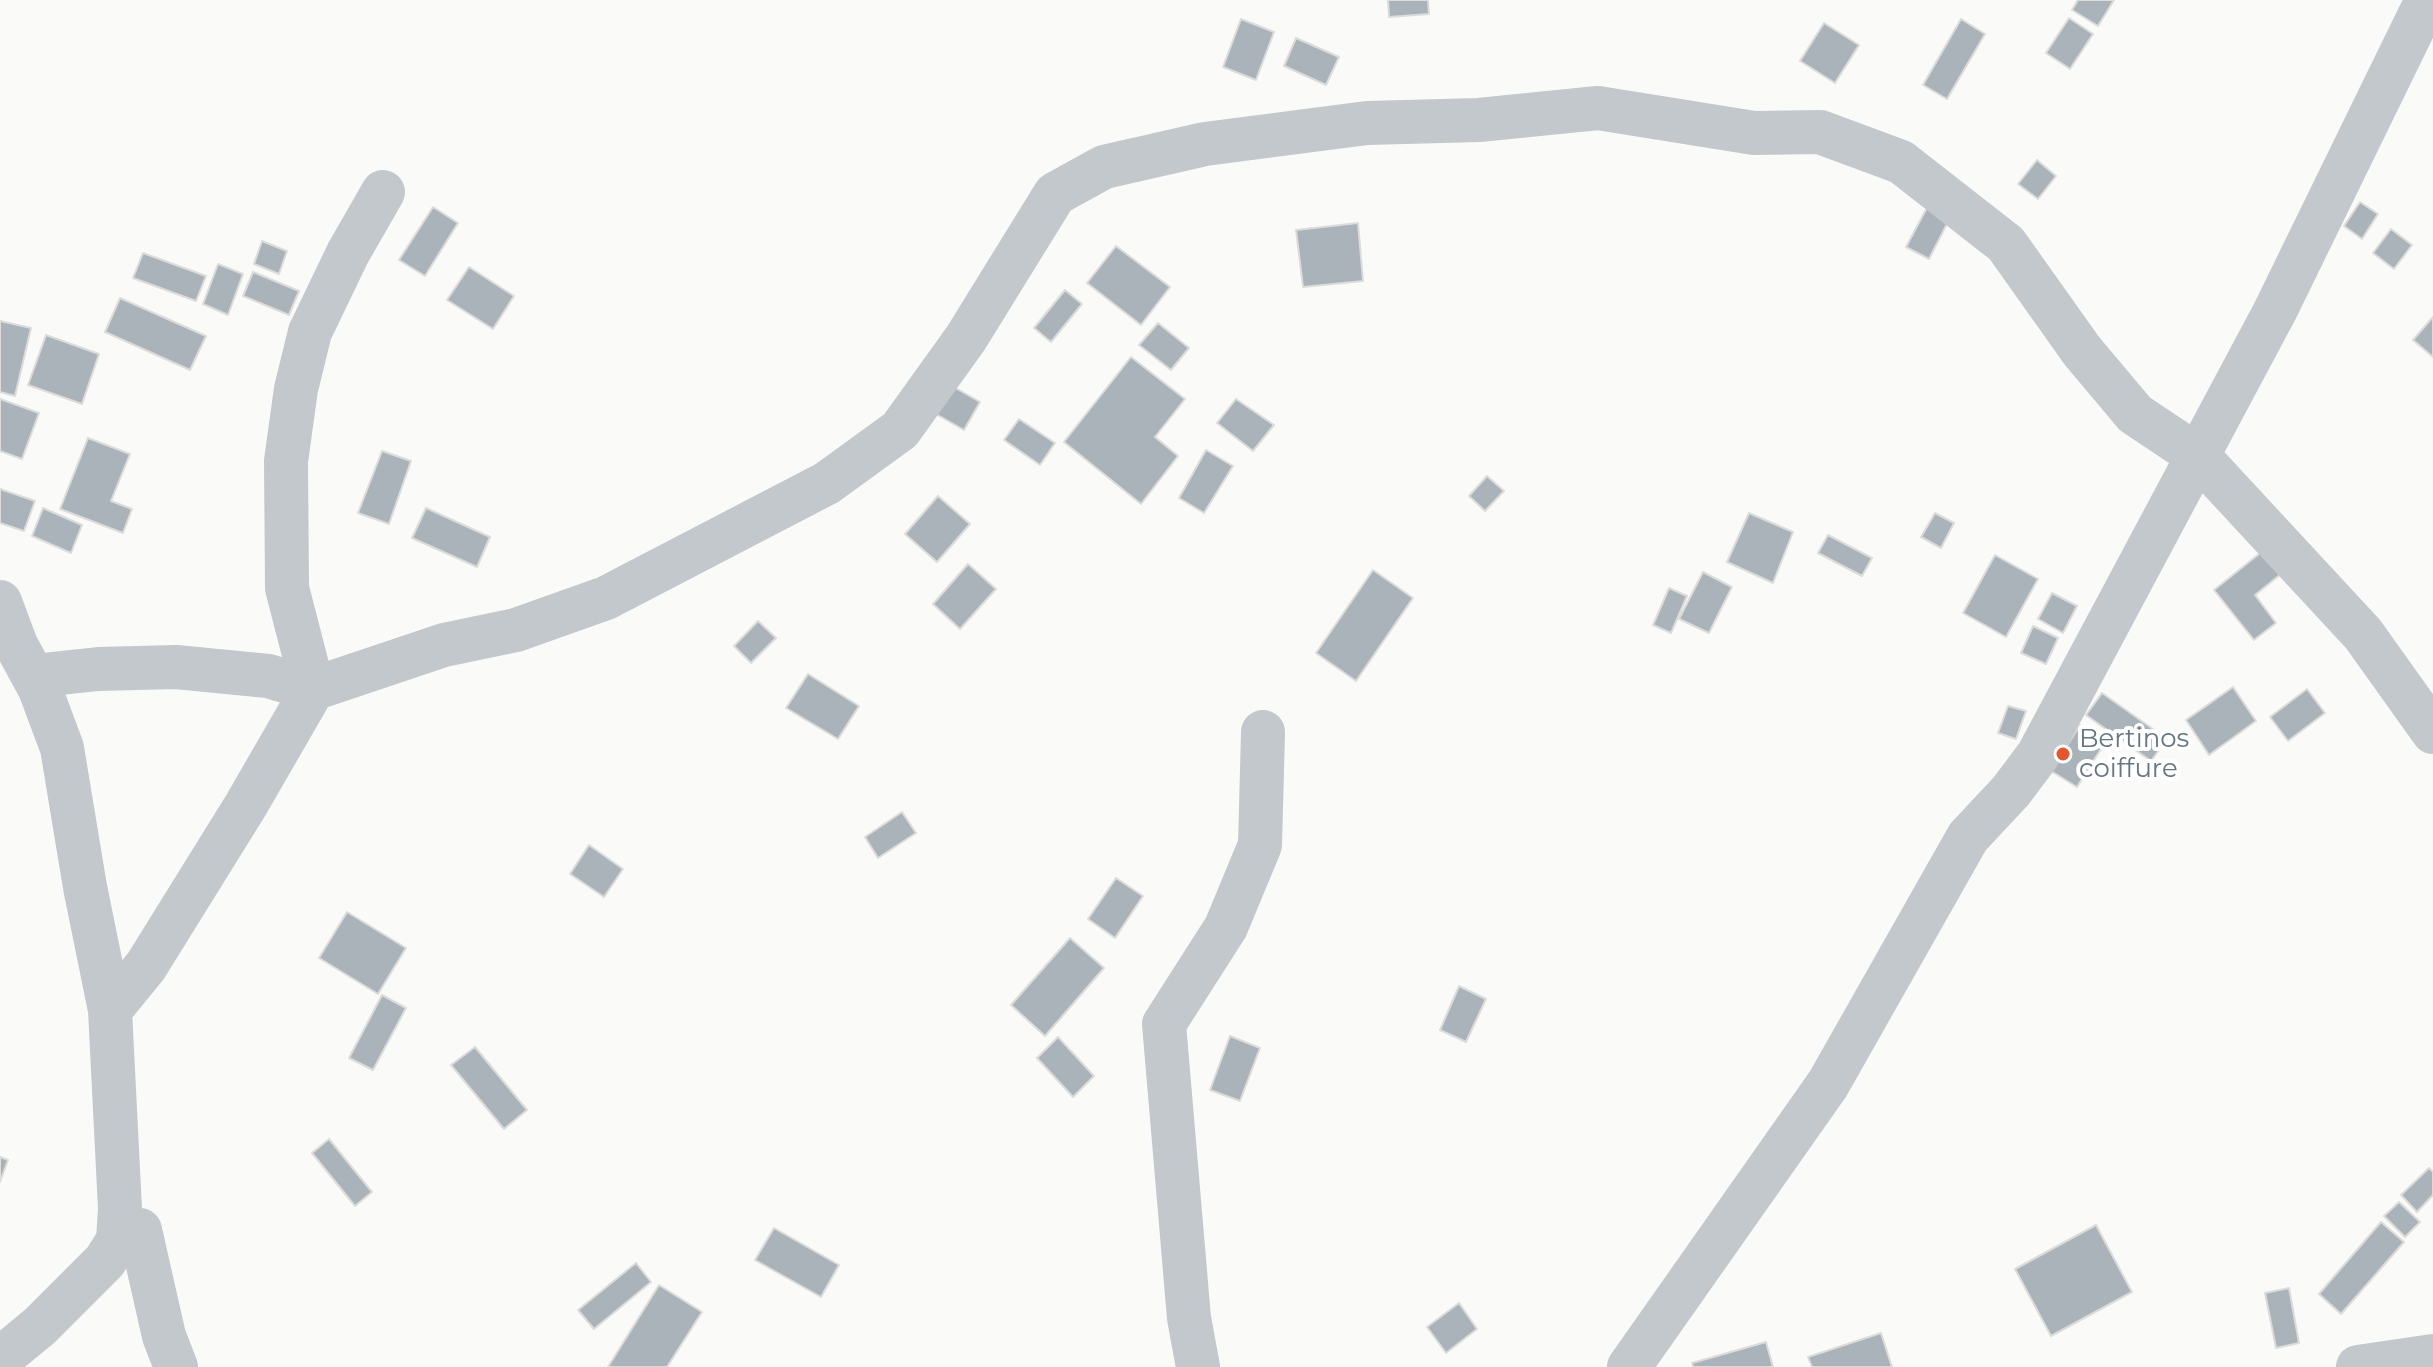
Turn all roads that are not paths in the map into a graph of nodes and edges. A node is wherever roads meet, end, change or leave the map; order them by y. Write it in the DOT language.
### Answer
graph roads {
  1 [pos="2427,0"];
  2 [pos="383,192"];
  3 [pos="2198,456"];
  4 [pos="0,602"];
  5 [pos="33,676"];
  6 [pos="313,689"];
  7 [pos="1263,732"];
  8 [pos="2433,732"];
  9 [pos="110,1010"];
  10 [pos="140,1230"];
  11 [pos="2433,1356"];
  12 [pos="0,1359"];
  13 [pos="176,1367"];
  14 [pos="1198,1367"];
  15 [pos="1629,1367"];
  16 [pos="2358,1367"];
  1 -- 3 [label="street"];
  2 -- 6 [label="street"];
  3 -- 6 [label="street"];
  3 -- 8 [label="street"];
  3 -- 15 [label="street"];
  4 -- 5 [label="street"];
  5 -- 6 [label="street"];
  5 -- 9 [label="street"];
  6 -- 9 [label="street"];
  7 -- 14 [label="street"];
  9 -- 12 [label="street"];
  10 -- 13 [label="street"];
  11 -- 16 [label="street"];
}
